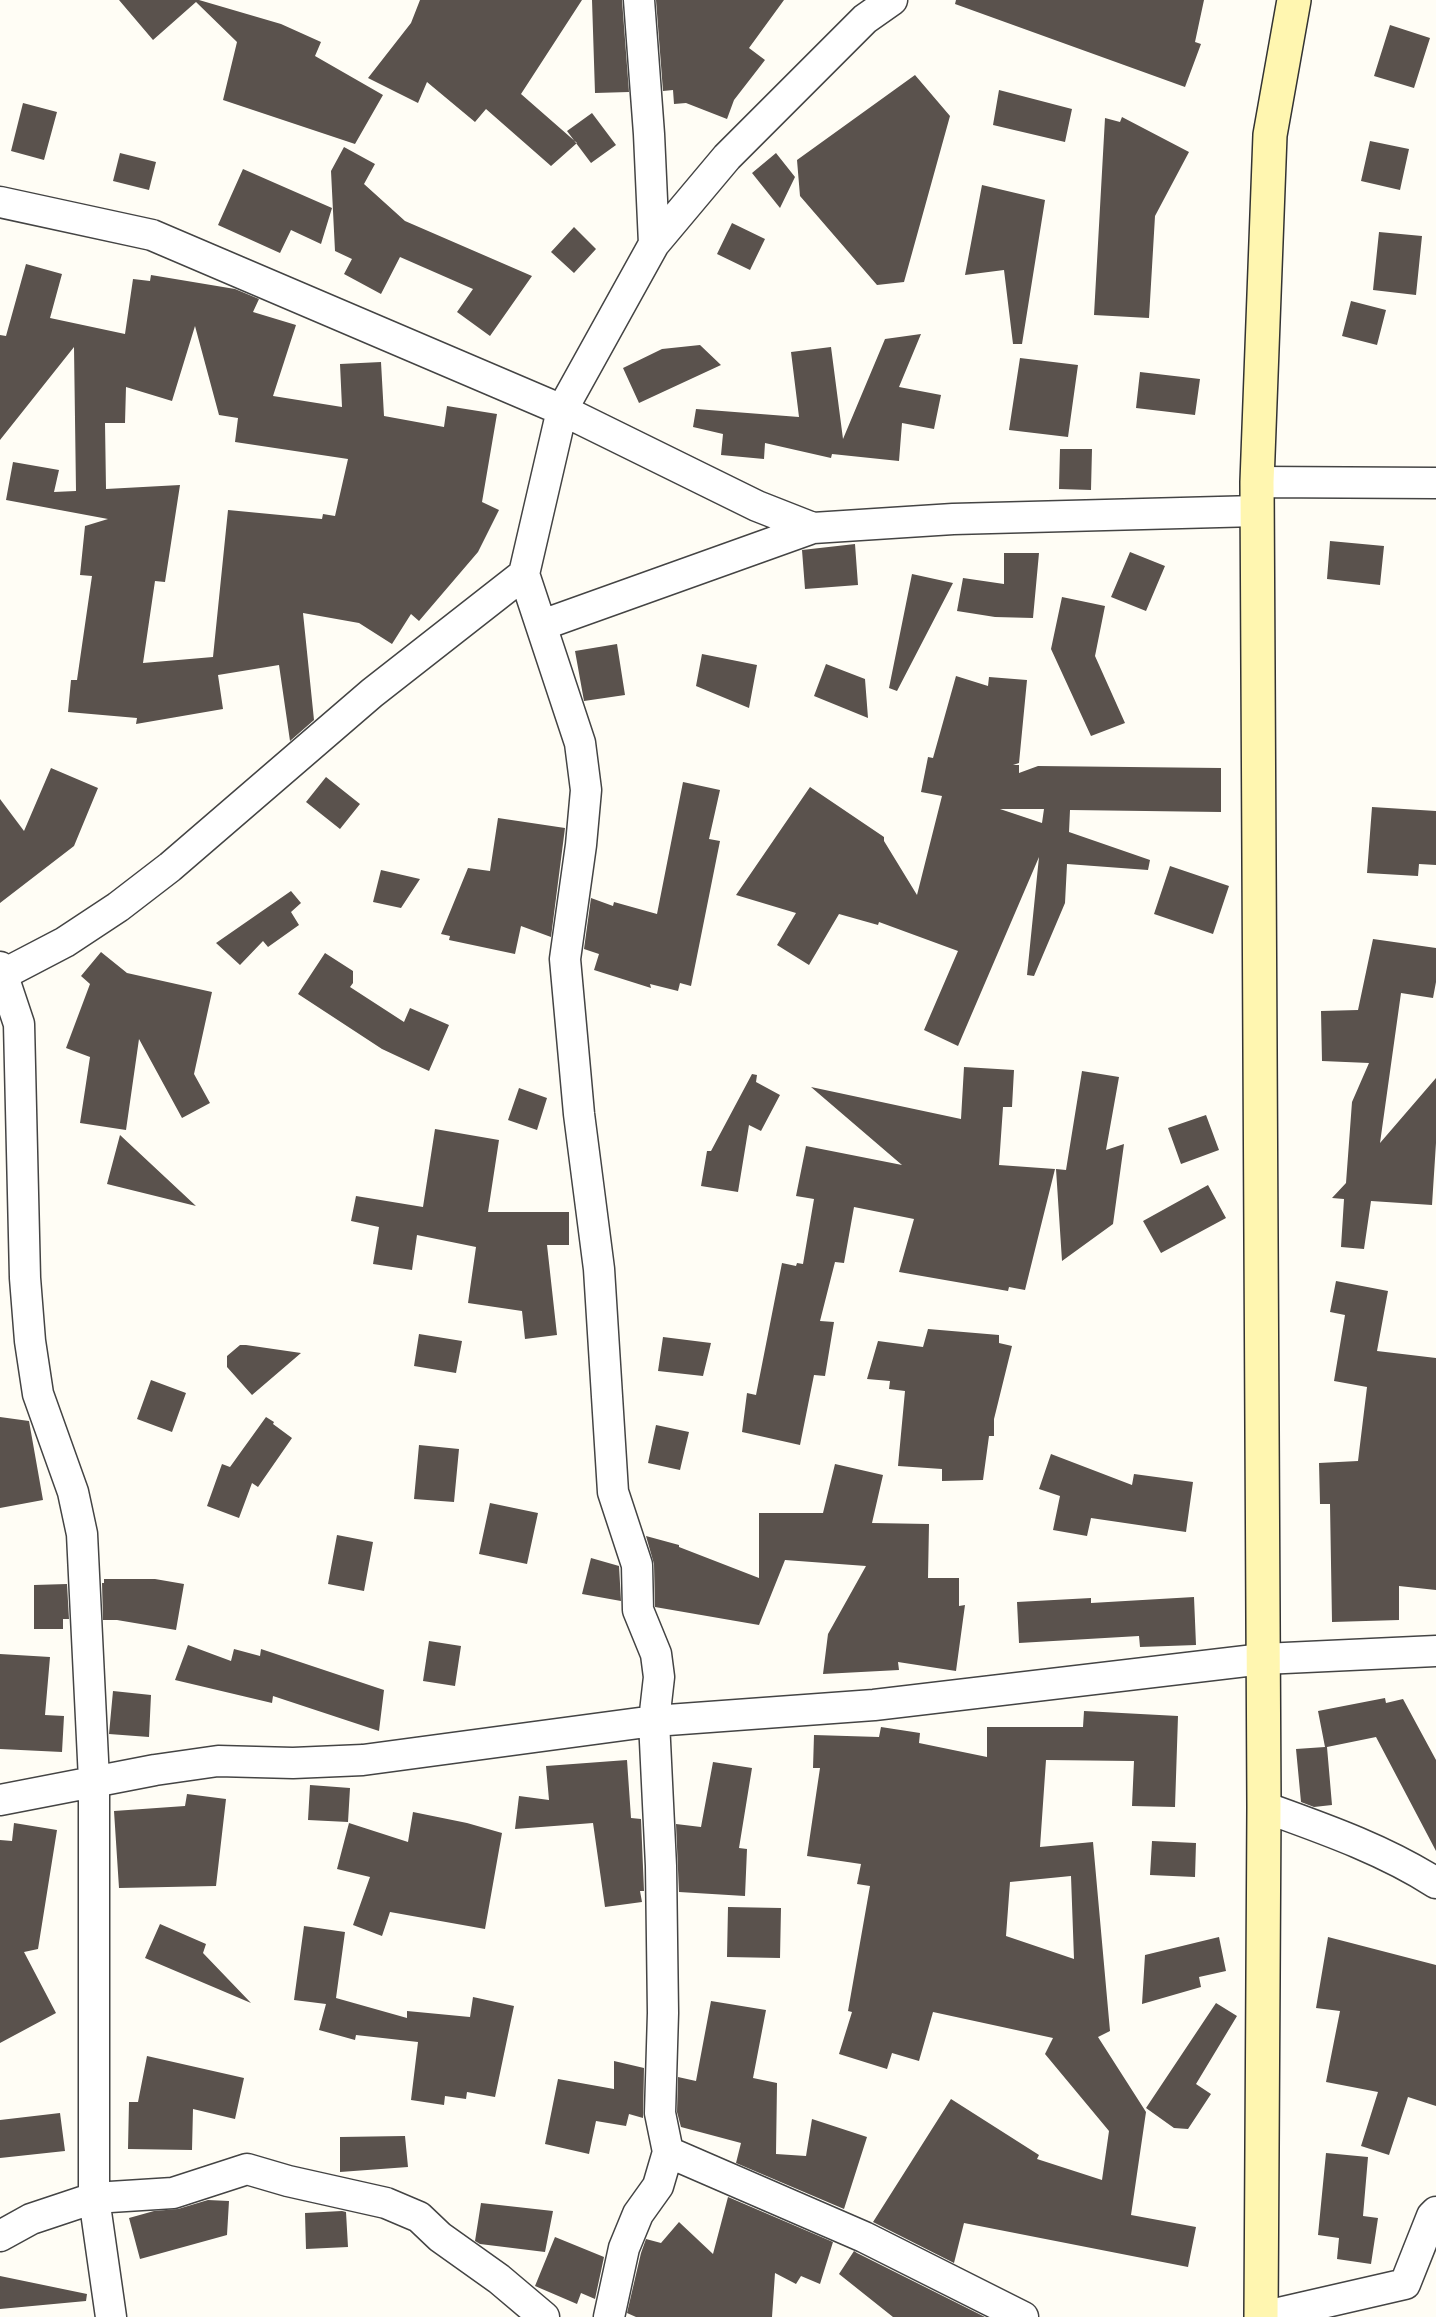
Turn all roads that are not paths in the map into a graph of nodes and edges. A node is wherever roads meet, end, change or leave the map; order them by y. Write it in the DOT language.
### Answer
graph roads {
  1 [pos="639,0"];
  2 [pos="892,0"];
  3 [pos="1294,0"];
  4 [pos="0,202"];
  5 [pos="654,244"];
  6 [pos="562,410"];
  7 [pos="1436,483"];
  8 [pos="1257,497"];
  9 [pos="813,528"];
  10 [pos="524,574"];
  11 [pos="542,626"];
  12 [pos="1,973"];
  13 [pos="19,1024"];
  14 [pos="0,1055"];
  15 [pos="1436,1651"];
  16 [pos="1263,1659"];
  17 [pos="654,1721"];
  18 [pos="94,1780"];
  19 [pos="0,1800"];
  20 [pos="1264,1807"];
  21 [pos="1436,1883"];
  22 [pos="668,2152"];
  23 [pos="94,2198"];
  24 [pos="1436,2212"];
  25 [pos="0,2236"];
  26 [pos="111,2317"];
  27 [pos="544,2317"];
  28 [pos="609,2317"];
  29 [pos="1023,2317"];
  30 [pos="1261,2317"];
  1 -- 5 [label="street"];
  2 -- 5 [label="street"];
  3 -- 8 [label="street"];
  4 -- 6 [label="street"];
  5 -- 6 [label="street"];
  6 -- 9 [label="street"];
  6 -- 10 [label="street"];
  7 -- 8 [label="street"];
  8 -- 9 [label="street"];
  8 -- 16 [label="street"];
  9 -- 11 [label="street"];
  10 -- 11 [label="street"];
  10 -- 12 [label="street"];
  11 -- 17 [label="street"];
  12 -- 13 [label="street"];
  13 -- 14 [label="street"];
  13 -- 18 [label="street"];
  15 -- 16 [label="street"];
  16 -- 17 [label="street"];
  16 -- 20 [label="street"];
  17 -- 18 [label="street"];
  17 -- 22 [label="street"];
  18 -- 19 [label="street"];
  18 -- 23 [label="street"];
  20 -- 21 [label="street"];
  20 -- 30 [label="street"];
  22 -- 28 [label="street"];
  22 -- 29 [label="street"];
  23 -- 25 [label="street"];
  23 -- 26 [label="street"];
  23 -- 27 [label="street"];
  24 -- 30 [label="street"];
}
